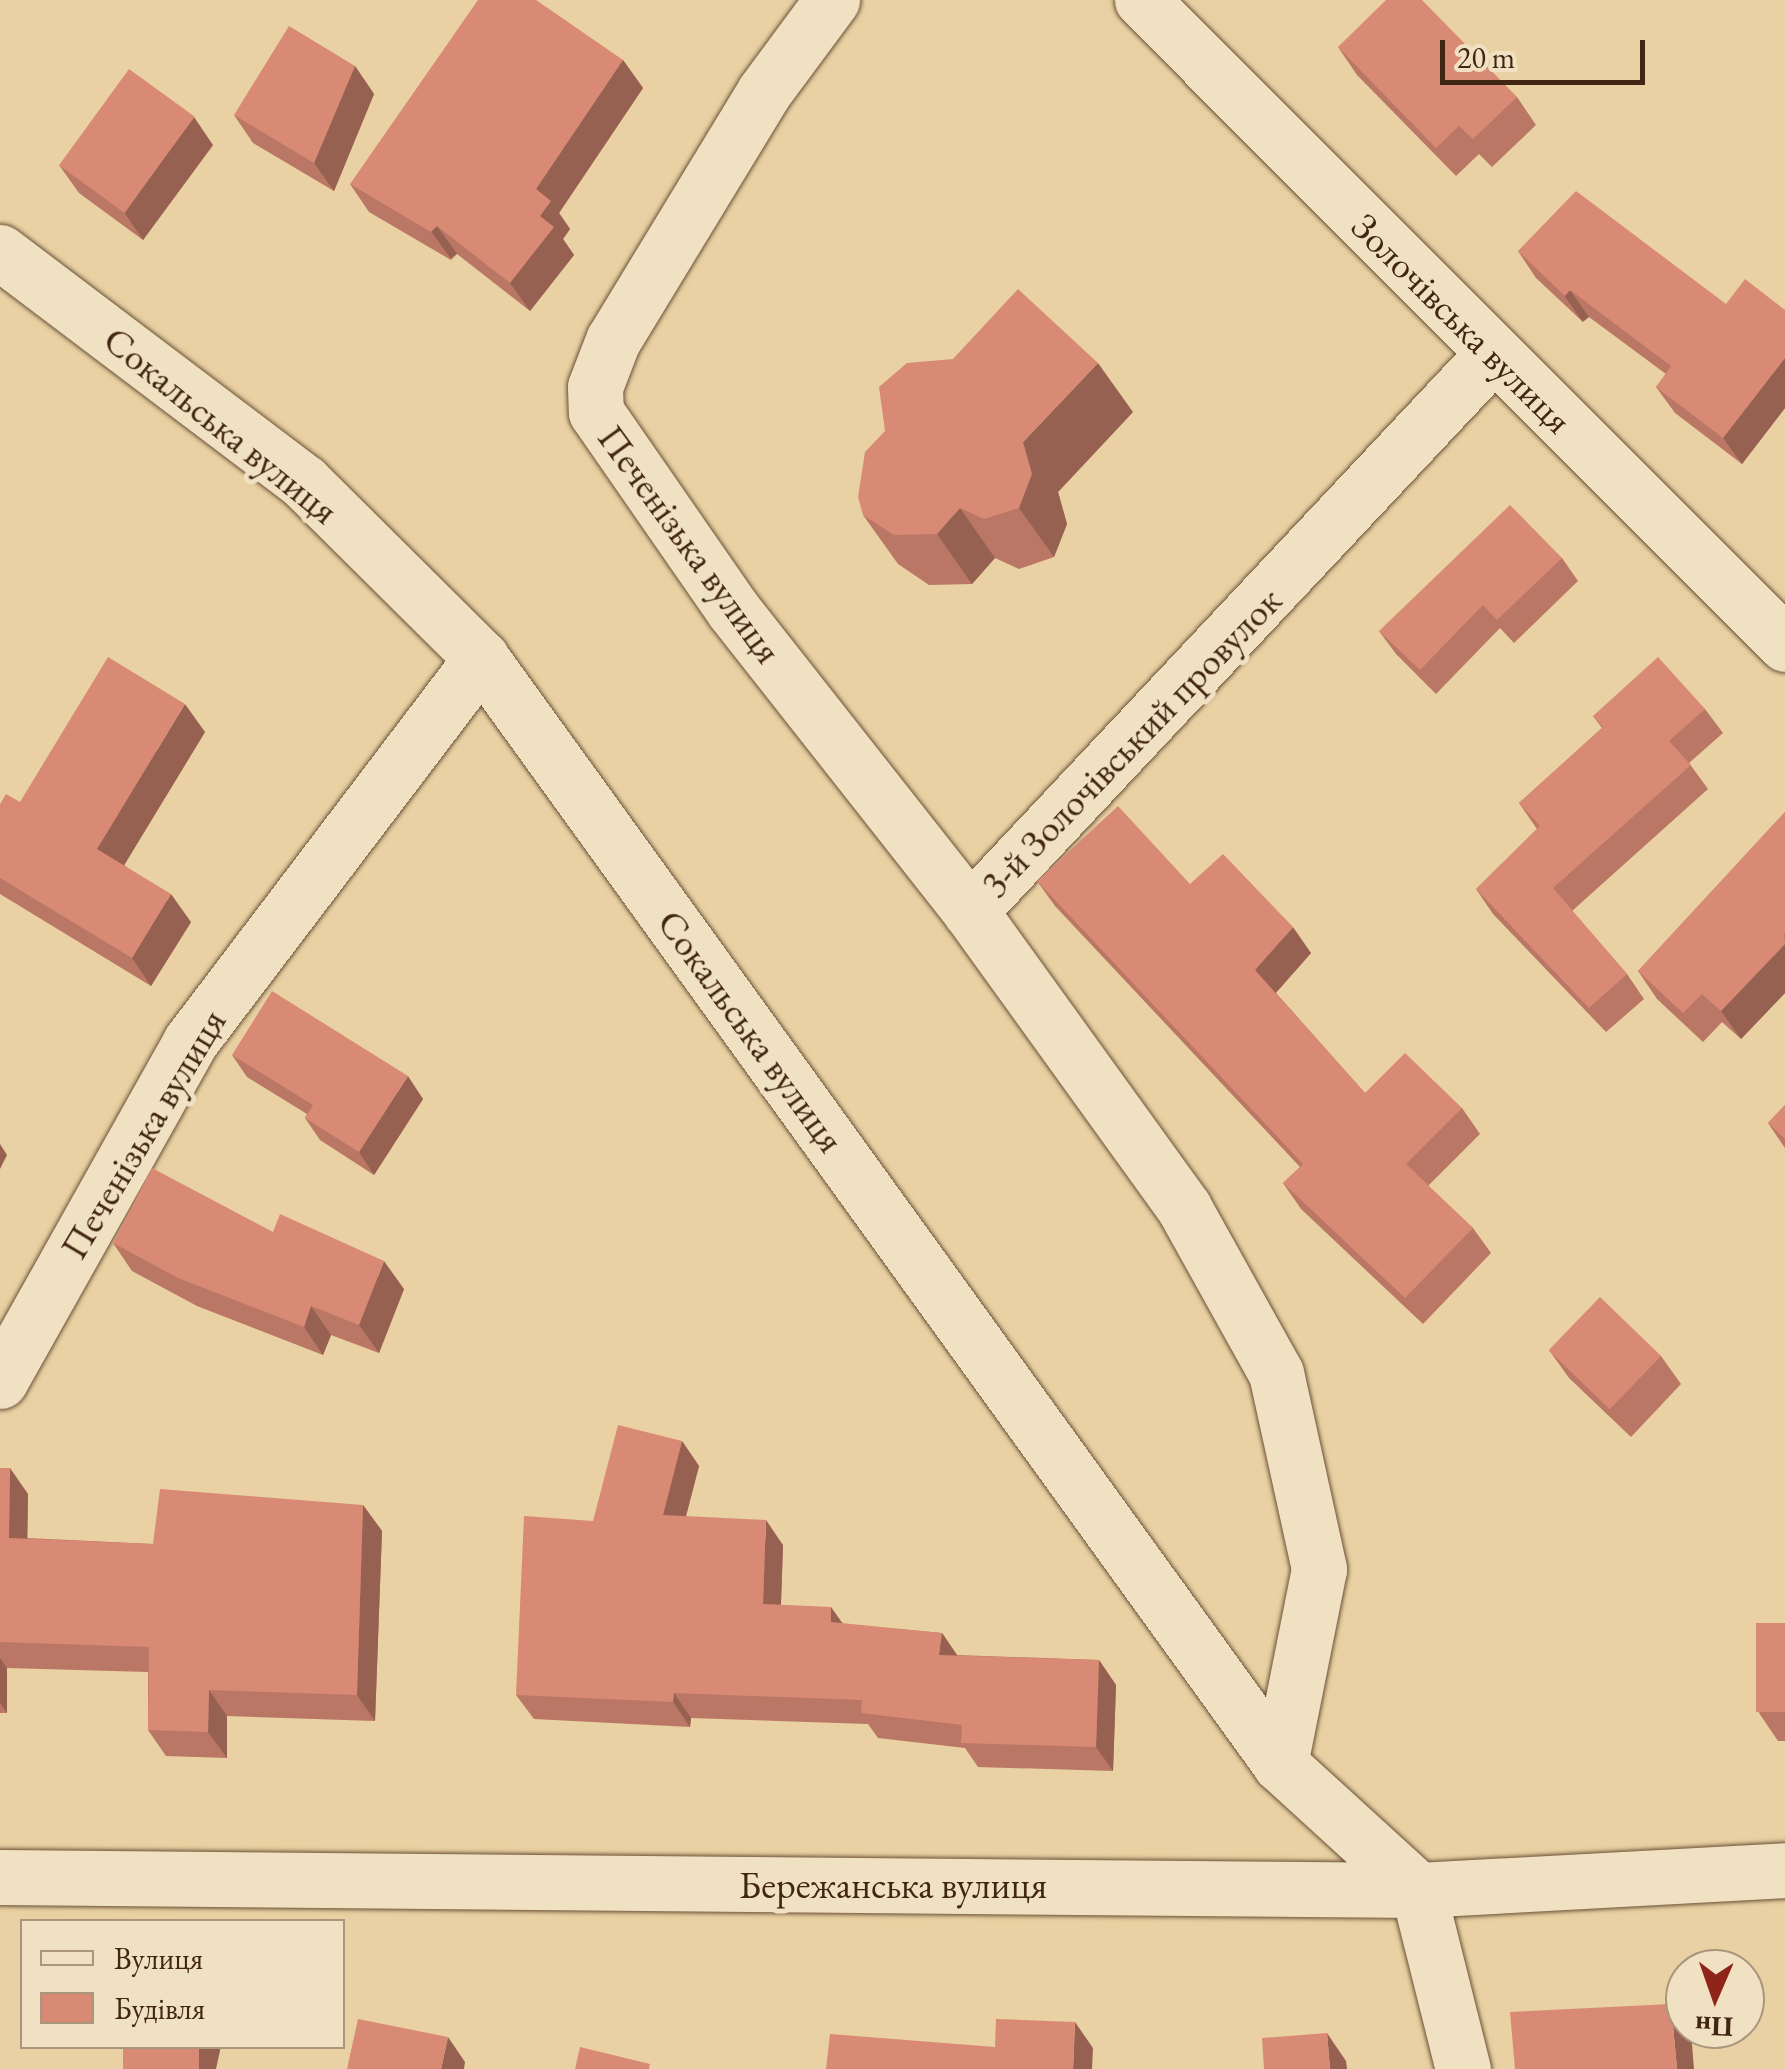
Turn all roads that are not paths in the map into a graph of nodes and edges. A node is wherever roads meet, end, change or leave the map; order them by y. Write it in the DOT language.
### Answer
graph roads {
  1 [pos="832,0"];
  2 [pos="1142,0"];
  3 [pos="0,252"];
  4 [pos="1492,354"];
  5 [pos="1785,644"];
  6 [pos="481,658"];
  7 [pos="970,911"];
  8 [pos="0,1381"];
  9 [pos="1280,1764"];
  10 [pos="1785,1870"];
  11 [pos="0,1877"];
  12 [pos="1418,1890"];
  13 [pos="1463,2069"];
  1 -- 7 [label="street, Печенізька вулиця"];
  2 -- 4 [label="street, Золочівська вулиця"];
  3 -- 6 [label="street, Сокальська вулиця"];
  4 -- 5 [label="street, Золочівська вулиця"];
  4 -- 7 [label="street, 3-й Золочівський провулок"];
  6 -- 8 [label="street, Печенізька вулиця"];
  6 -- 9 [label="street, Сокальська вулиця"];
  7 -- 9 [label="street, 3-й Золочівський провулок"];
  9 -- 12 [label="street, Сокальська вулиця"];
  10 -- 12 [label="street, Бережанська вулиця"];
  11 -- 12 [label="street, Бережанська вулиця"];
  12 -- 13 [label="street"];
}
